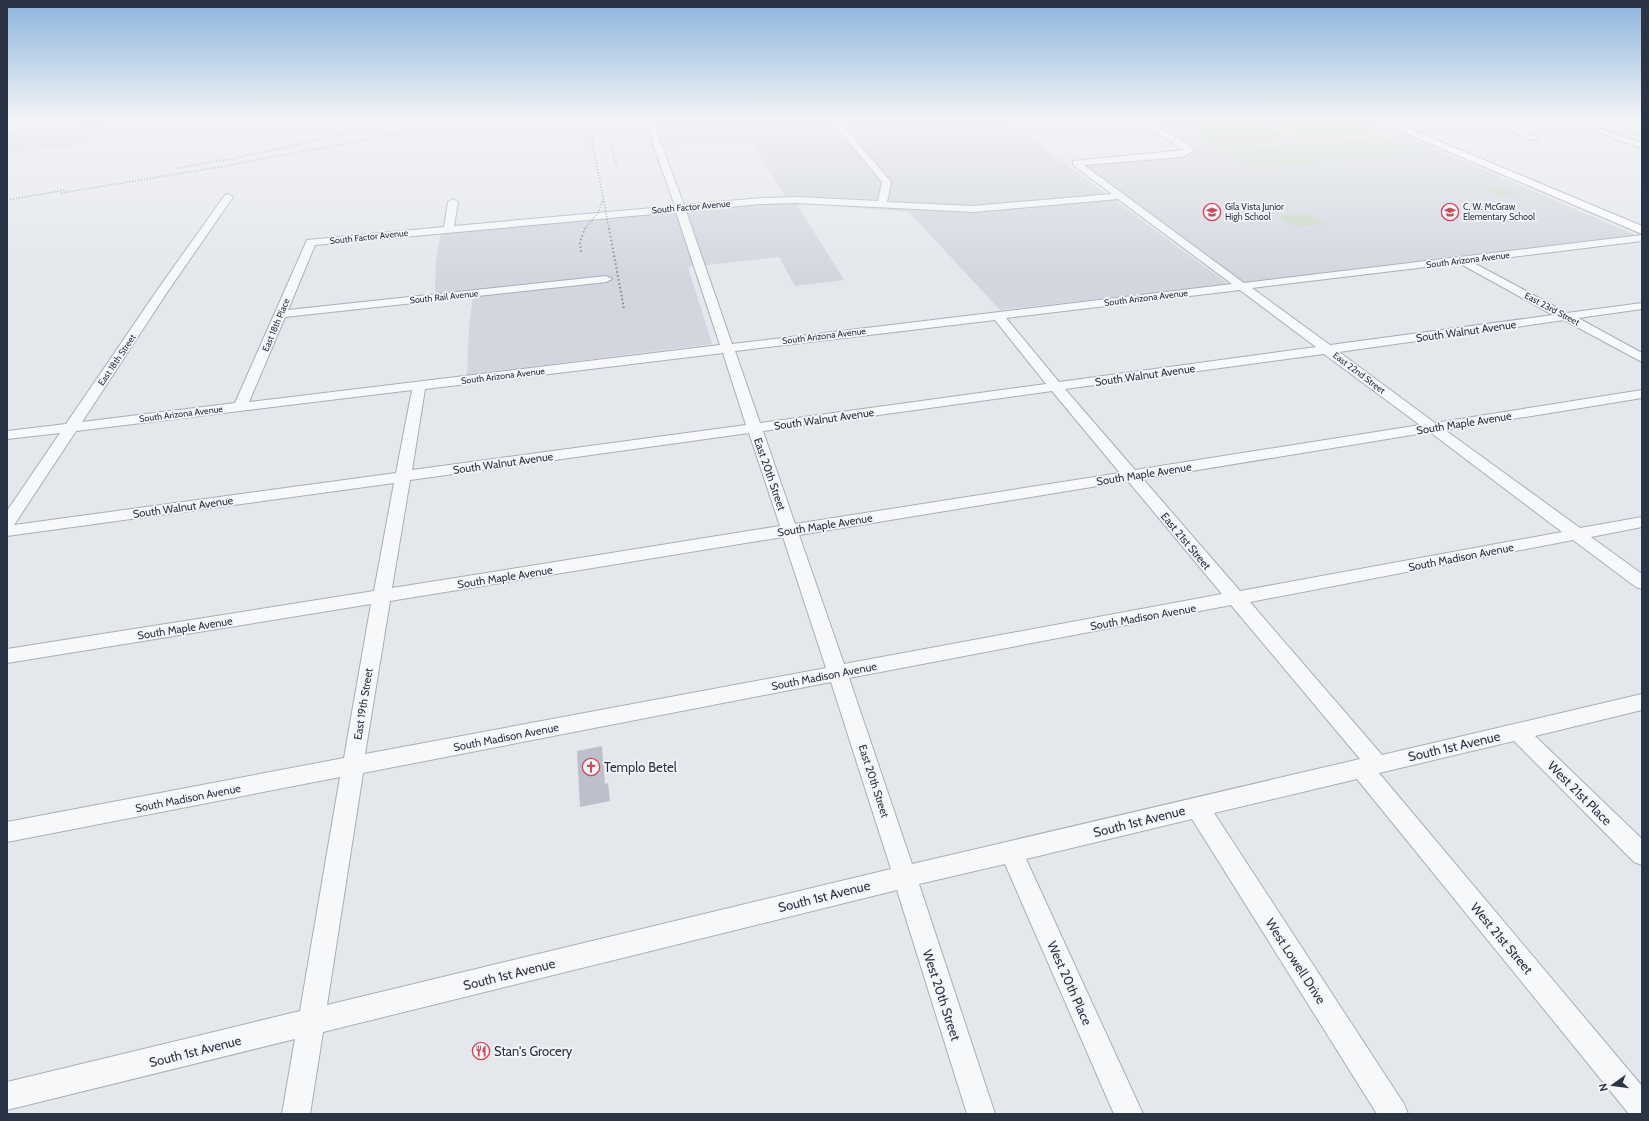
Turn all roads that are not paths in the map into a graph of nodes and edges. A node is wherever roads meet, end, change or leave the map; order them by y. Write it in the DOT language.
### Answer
graph roads {
  1 [pos="667,171"];
  2 [pos="878,171"];
  3 [pos="1087,171"];
  4 [pos="1502,171"];
  5 [pos="1120,196"];
  6 [pos="228,197"];
  7 [pos="453,202"];
  8 [pos="882,205"];
  9 [pos="679,209"];
  10 [pos="450,229"];
  11 [pos="1642,230"];
  12 [pos="1642,238"];
  13 [pos="311,242"];
  14 [pos="1461,260"];
  15 [pos="606,279"];
  16 [pos="1243,287"];
  17 [pos="1642,306"];
  18 [pos="281,314"];
  19 [pos="998,316"];
  20 [pos="1566,317"];
  21 [pos="727,348"];
  22 [pos="1327,350"];
  23 [pos="1642,358"];
  24 [pos="419,387"];
  25 [pos="1056,387"];
  26 [pos="1642,394"];
  27 [pos="240,407"];
  28 [pos="71,428"];
  29 [pos="1432,428"];
  30 [pos="754,429"];
  31 [pos="7,435"];
  32 [pos="403,476"];
  33 [pos="1131,476"];
  34 [pos="1642,522"];
  35 [pos="7,523"];
  36 [pos="7,531"];
  37 [pos="789,531"];
  38 [pos="1577,535"];
  39 [pos="1642,583"];
  40 [pos="382,596"];
  41 [pos="1236,600"];
  42 [pos="7,656"];
  43 [pos="838,673"];
  44 [pos="1642,702"];
  45 [pos="1518,732"];
  46 [pos="353,766"];
  47 [pos="1369,766"];
  48 [pos="1197,807"];
  49 [pos="7,832"];
  50 [pos="1011,851"];
  51 [pos="1642,854"];
  52 [pos="904,877"];
  53 [pos="311,1023"];
  54 [pos="7,1096"];
  55 [pos="1642,1108"];
  56 [pos="296,1114"];
  57 [pos="981,1114"];
  58 [pos="1129,1114"];
  59 [pos="1394,1114"];
  1 -- 9 [label="street, East 20th Street"];
  2 -- 8 [label="street"];
  3 -- 5 [label="street, East 22nd Street"];
  4 -- 11 [label="main road"];
  5 -- 8 [label="street, South Factor Avenue"];
  5 -- 16 [label="street, East 22nd Street"];
  6 -- 28 [label="street, East 18th Street"];
  7 -- 10 [label="street"];
  8 -- 9 [label="street, South Factor Avenue"];
  9 -- 10 [label="street, South Factor Avenue"];
  9 -- 21 [label="street, East 20th Street"];
  10 -- 13 [label="street, South Factor Avenue"];
  12 -- 14 [label="street, South Arizona Avenue"];
  13 -- 18 [label="street, East 18th Place"];
  14 -- 16 [label="street, South Arizona Avenue"];
  14 -- 20 [label="street, East 23rd Street"];
  15 -- 18 [label="street, South Rail Avenue"];
  16 -- 19 [label="street, South Arizona Avenue"];
  16 -- 22 [label="street, East 22nd Street"];
  17 -- 20 [label="street, South Walnut Avenue"];
  18 -- 27 [label="street, East 18th Place"];
  19 -- 21 [label="street, South Arizona Avenue"];
  19 -- 25 [label="street, East 21st Street"];
  20 -- 22 [label="street, South Walnut Avenue"];
  20 -- 23 [label="street, East 23rd Street"];
  21 -- 24 [label="street, South Arizona Avenue"];
  21 -- 30 [label="street, East 20th Street"];
  22 -- 25 [label="street, South Walnut Avenue"];
  22 -- 29 [label="street, East 22nd Street"];
  24 -- 27 [label="street, South Arizona Avenue"];
  24 -- 32 [label="street, East 19th Street"];
  25 -- 30 [label="street, South Walnut Avenue"];
  25 -- 33 [label="street, East 21st Street"];
  26 -- 29 [label="street, South Maple Avenue"];
  27 -- 28 [label="street, South Arizona Avenue"];
  28 -- 31 [label="street, South Arizona Avenue"];
  28 -- 35 [label="street, East 18th Street"];
  29 -- 33 [label="street, South Maple Avenue"];
  29 -- 38 [label="street, East 22nd Street"];
  30 -- 32 [label="street, South Walnut Avenue"];
  30 -- 37 [label="street, East 20th Street"];
  32 -- 36 [label="street, South Walnut Avenue"];
  32 -- 40 [label="street, East 19th Street"];
  33 -- 37 [label="street, South Maple Avenue"];
  33 -- 41 [label="street, East 21st Street"];
  34 -- 38 [label="street, South Madison Avenue"];
  37 -- 40 [label="street, South Maple Avenue"];
  37 -- 43 [label="street, East 20th Street"];
  38 -- 39 [label="street, East 22nd Street"];
  38 -- 41 [label="street, South Madison Avenue"];
  40 -- 42 [label="street, South Maple Avenue"];
  40 -- 46 [label="street, East 19th Street"];
  41 -- 43 [label="street, South Madison Avenue"];
  41 -- 47 [label="street, East 21st Street"];
  43 -- 46 [label="street, South Madison Avenue"];
  43 -- 52 [label="street, East 20th Street"];
  44 -- 45 [label="street, South 1st Avenue"];
  45 -- 47 [label="street, South 1st Avenue"];
  45 -- 51 [label="street, West 21st Place"];
  46 -- 49 [label="street, South Madison Avenue"];
  46 -- 53 [label="street, East 19th Street"];
  47 -- 48 [label="street, South 1st Avenue"];
  47 -- 55 [label="street, West 21st Street"];
  48 -- 50 [label="street, South 1st Avenue"];
  48 -- 59 [label="street, West Lowell Drive"];
  50 -- 52 [label="street, South 1st Avenue"];
  50 -- 58 [label="street, West 20th Place"];
  52 -- 53 [label="street, South 1st Avenue"];
  52 -- 57 [label="street, West 20th Street"];
  53 -- 54 [label="street, South 1st Avenue"];
  53 -- 56 [label="street, East 19th Street"];
}
